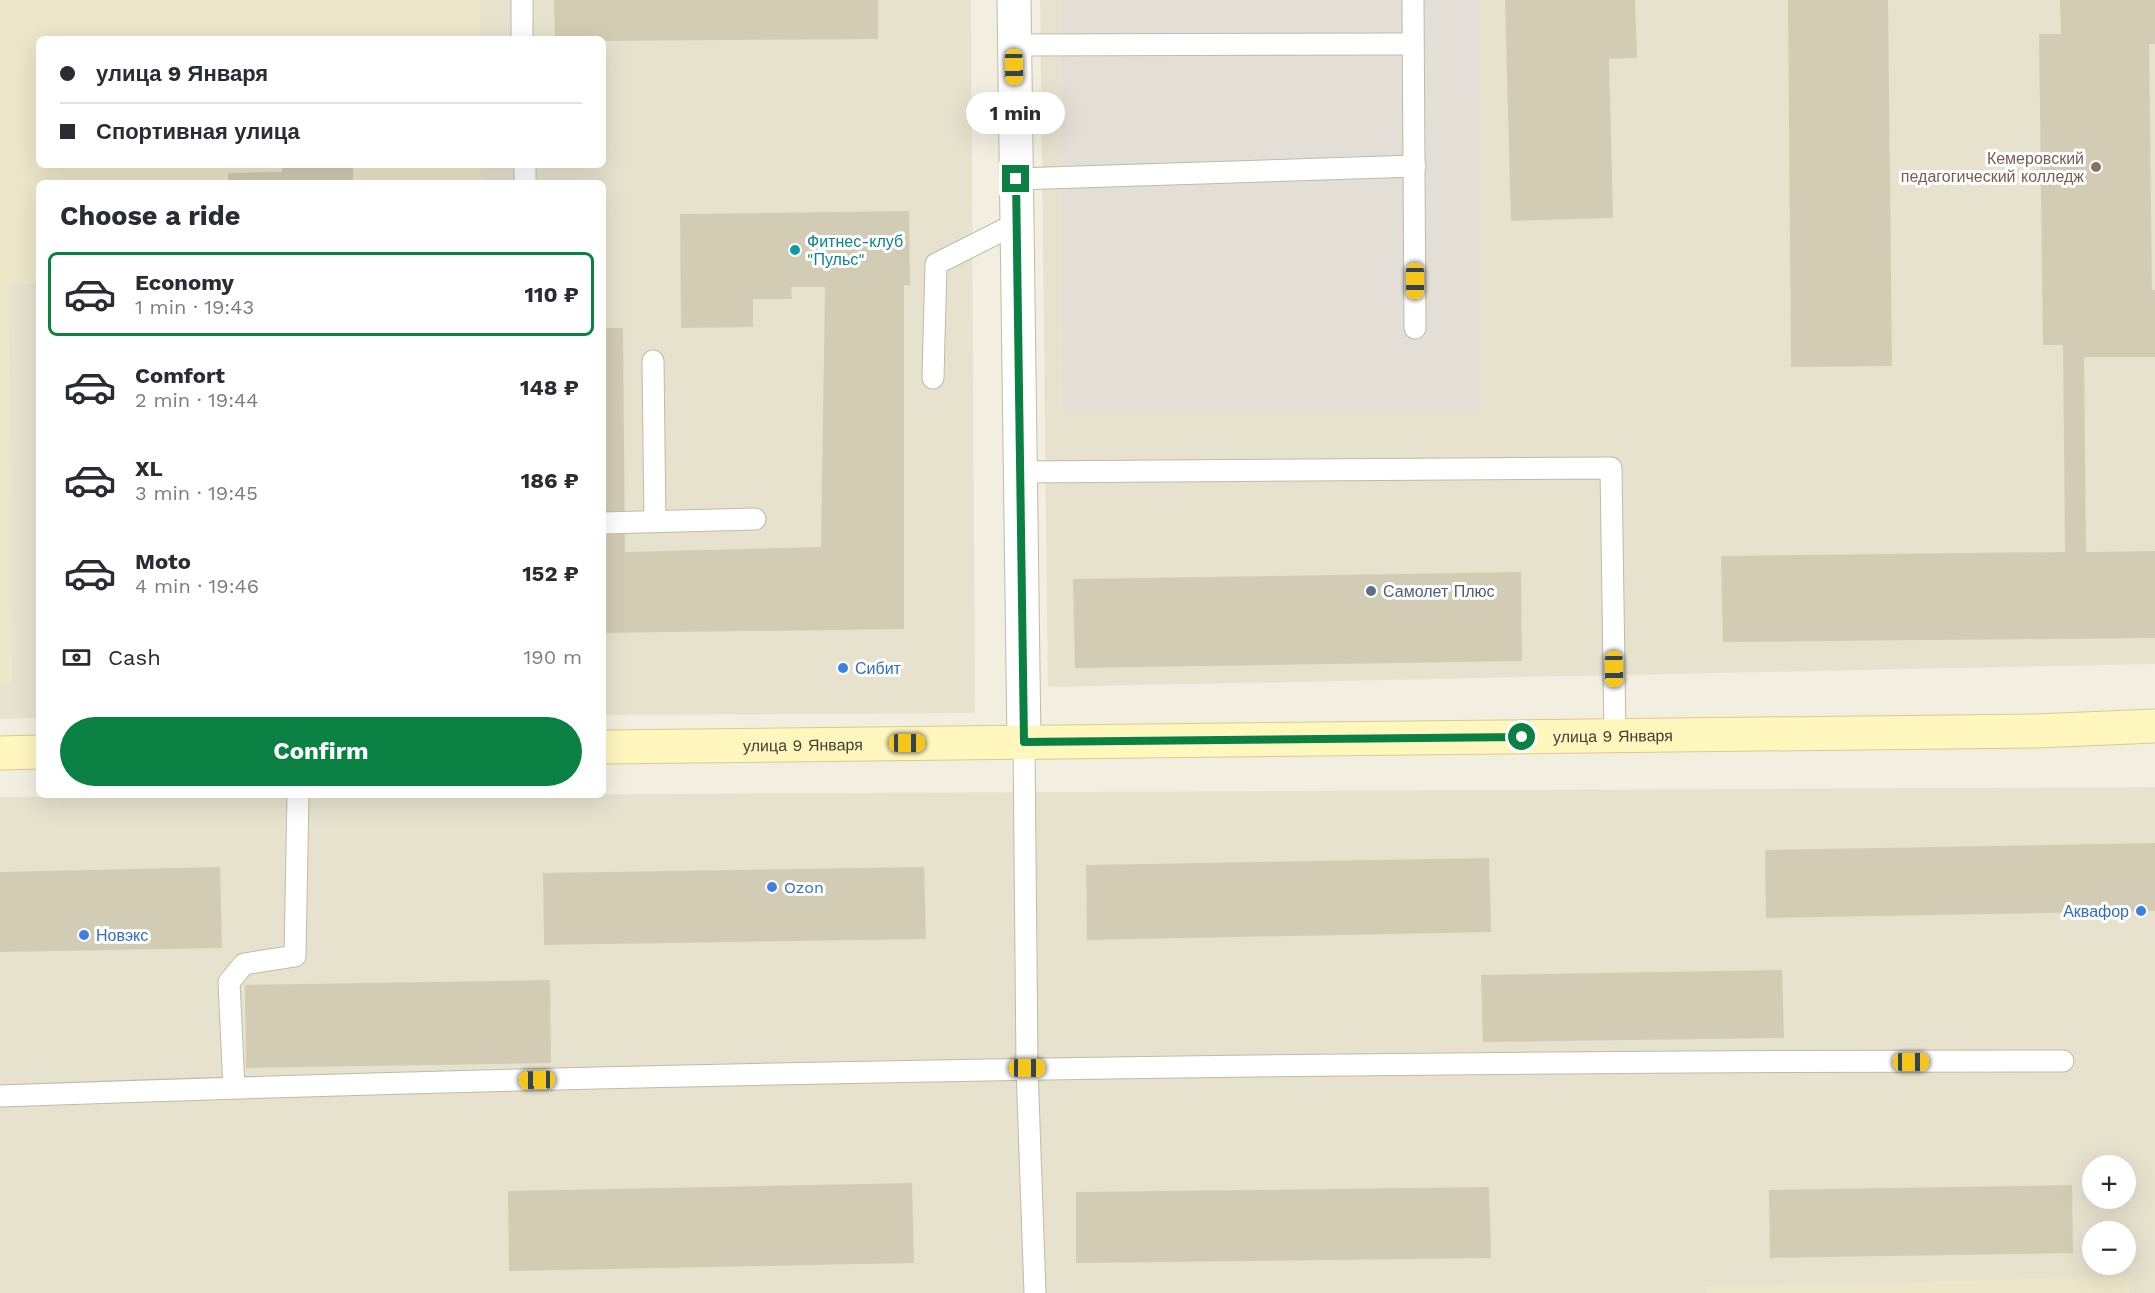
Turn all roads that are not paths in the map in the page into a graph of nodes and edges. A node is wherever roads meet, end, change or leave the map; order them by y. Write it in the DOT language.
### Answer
graph roads {
  1 [pos="522,0"];
  2 [pos="1014,0"];
  3 [pos="1413,0"];
  4 [pos="522,36"];
  5 [pos="1413,44"];
  6 [pos="1014,45"];
  7 [pos="1415,166"];
  8 [pos="1016,179"];
  9 [pos="1017,223"];
  10 [pos="1415,328"];
  11 [pos="653,361"];
  12 [pos="933,378"];
  13 [pos="1020,472"];
  14 [pos="755,519"];
  15 [pos="655,522"];
  16 [pos="606,523"];
  17 [pos="2155,726"];
  18 [pos="1615,736"];
  19 [pos="1024,742"];
  20 [pos="606,747"];
  21 [pos="36,752"];
  22 [pos="0,753"];
  23 [pos="297,798"];
  24 [pos="2063,1061"];
  25 [pos="1027,1068"];
  26 [pos="234,1088"];
  27 [pos="0,1096"];
  28 [pos="1035,1293"];
  1 -- 4 [label="lane"];
  2 -- 6 [label="street"];
  3 -- 5 [label="lane"];
  5 -- 6 [label="lane"];
  5 -- 7 [label="lane"];
  6 -- 8 [label="street"];
  7 -- 8 [label="lane"];
  7 -- 10 [label="lane"];
  8 -- 9 [label="street"];
  9 -- 12 [label="lane"];
  9 -- 13 [label="street"];
  11 -- 15 [label="lane"];
  13 -- 18 [label="lane"];
  13 -- 19 [label="street"];
  14 -- 15 [label="lane"];
  15 -- 16 [label="lane"];
  17 -- 18 [label="street, улица 9 Января"];
  18 -- 19 [label="street, улица 9 Января"];
  19 -- 20 [label="street, улица 9 Января"];
  19 -- 25 [label="lane"];
  21 -- 22 [label="street"];
  23 -- 26 [label="lane"];
  24 -- 25 [label="lane"];
  25 -- 26 [label="lane"];
  25 -- 28 [label="lane"];
  26 -- 27 [label="lane"];
}
